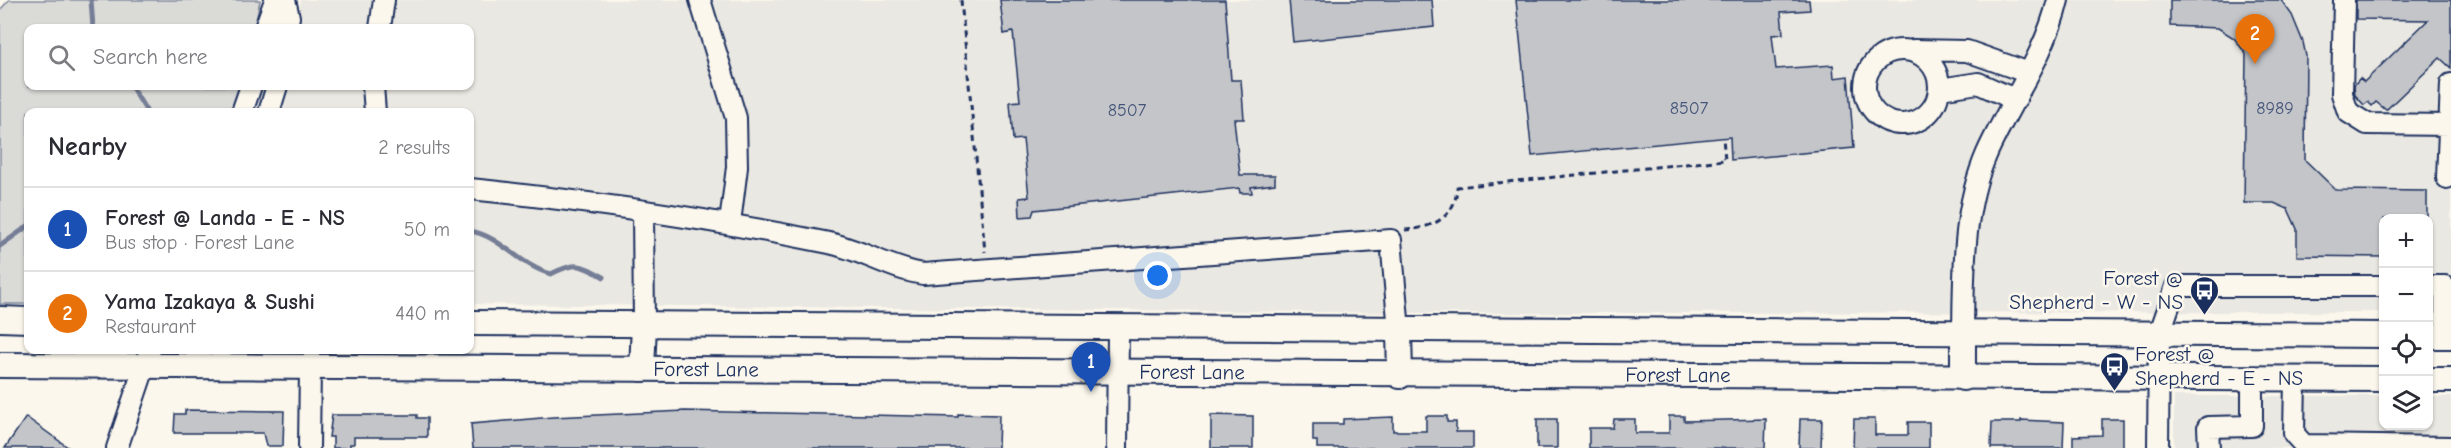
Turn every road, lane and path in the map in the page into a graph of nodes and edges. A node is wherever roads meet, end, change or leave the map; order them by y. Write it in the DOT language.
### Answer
graph roads {
  1 [pos="275,0"];
  2 [pos="285,0"];
  3 [pos="384,0"];
  4 [pos="700,0"];
  5 [pos="961,0"];
  6 [pos="2058,0"];
  7 [pos="2344,0"];
  8 [pos="266,24"];
  9 [pos="288,24"];
  10 [pos="381,24"];
  11 [pos="1907,50"];
  12 [pos="2029,73"];
  13 [pos="2451,84"];
  14 [pos="1940,89"];
  15 [pos="250,90"];
  16 [pos="276,90"];
  17 [pos="373,90"];
  18 [pos="2016,100"];
  19 [pos="243,108"];
  20 [pos="270,108"];
  21 [pos="375,108"];
  22 [pos="2449,125"];
  23 [pos="1723,138"];
  24 [pos="2446,178"];
  25 [pos="474,189"];
  26 [pos="644,211"];
  27 [pos="730,223"];
  28 [pos="1398,230"];
  29 [pos="990,257"];
  30 [pos="2379,286"];
  31 [pos="2433,286"];
  32 [pos="0,319"];
  33 [pos="24,320"];
  34 [pos="474,323"];
  35 [pos="644,325"];
  36 [pos="2451,327"];
  37 [pos="1118,329"];
  38 [pos="1399,331"];
  39 [pos="1964,333"];
  40 [pos="2159,334"];
  41 [pos="2379,335"];
  42 [pos="2433,336"];
  43 [pos="2451,336"];
  44 [pos="147,358"];
  45 [pos="0,365"];
  46 [pos="309,367"];
  47 [pos="642,369"];
  48 [pos="1118,373"];
  49 [pos="1400,376"];
  50 [pos="1963,378"];
  51 [pos="2158,378"];
  52 [pos="2252,379"];
  53 [pos="2295,379"];
  54 [pos="2379,380"];
  55 [pos="2433,380"];
  56 [pos="2451,380"];
  57 [pos="2451,447"];
  58 [pos="117,448"];
  59 [pos="309,448"];
  60 [pos="1117,448"];
  61 [pos="2158,448"];
  62 [pos="2209,448"];
  1 -- 8 [label="street"];
  2 -- 9 [label="street"];
  3 -- 10 [label="street"];
  4 -- 27 [label="street"];
  5 -- 29 [label="path"];
  6 -- 12 [label="street"];
  7 -- 22 [label="street"];
  11 -- 12 [label="street"];
  11 -- 14 [label="street"];
  11 -- 14 [label="street"];
  12 -- 18 [label="street"];
  13 -- 22 [label="street"];
  14 -- 18 [label="street"];
  15 -- 19 [label="street"];
  16 -- 20 [label="street"];
  17 -- 21 [label="street"];
  18 -- 39 [label="street"];
  22 -- 24 [label="street"];
  23 -- 28 [label="path"];
  25 -- 26 [label="street"];
  26 -- 27 [label="street"];
  26 -- 35 [label="street"];
  27 -- 38 [label="street"];
  30 -- 40 [label="street"];
  31 -- 36 [label="street"];
  32 -- 33 [label="main road"];
  34 -- 35 [label="main road"];
  35 -- 37 [label="main road"];
  35 -- 47 [label="main road"];
  37 -- 38 [label="main road"];
  37 -- 48 [label="street"];
  38 -- 39 [label="main road"];
  38 -- 49 [label="main road"];
  39 -- 40 [label="main road"];
  39 -- 50 [label="main road"];
  40 -- 41 [label="main road"];
  40 -- 51 [label="street"];
  42 -- 43 [label="main road"];
  44 -- 45 [label="main road, Forest Lane"];
  44 -- 46 [label="main road, Forest Lane"];
  44 -- 58 [label="street"];
  46 -- 47 [label="main road, Forest Lane"];
  46 -- 59 [label="street"];
  47 -- 48 [label="main road, Forest Lane"];
  48 -- 49 [label="main road, Forest Lane"];
  48 -- 60 [label="street"];
  49 -- 50 [label="main road, Forest Lane"];
  50 -- 51 [label="main road, Forest Lane"];
  51 -- 52 [label="main road, Forest Lane"];
  51 -- 61 [label="street"];
  52 -- 53 [label="main road, Forest Lane"];
  52 -- 62 [label="street"];
  53 -- 54 [label="main road, Forest Lane"];
  53 -- 57 [label="street"];
  55 -- 56 [label="main road"];
}
